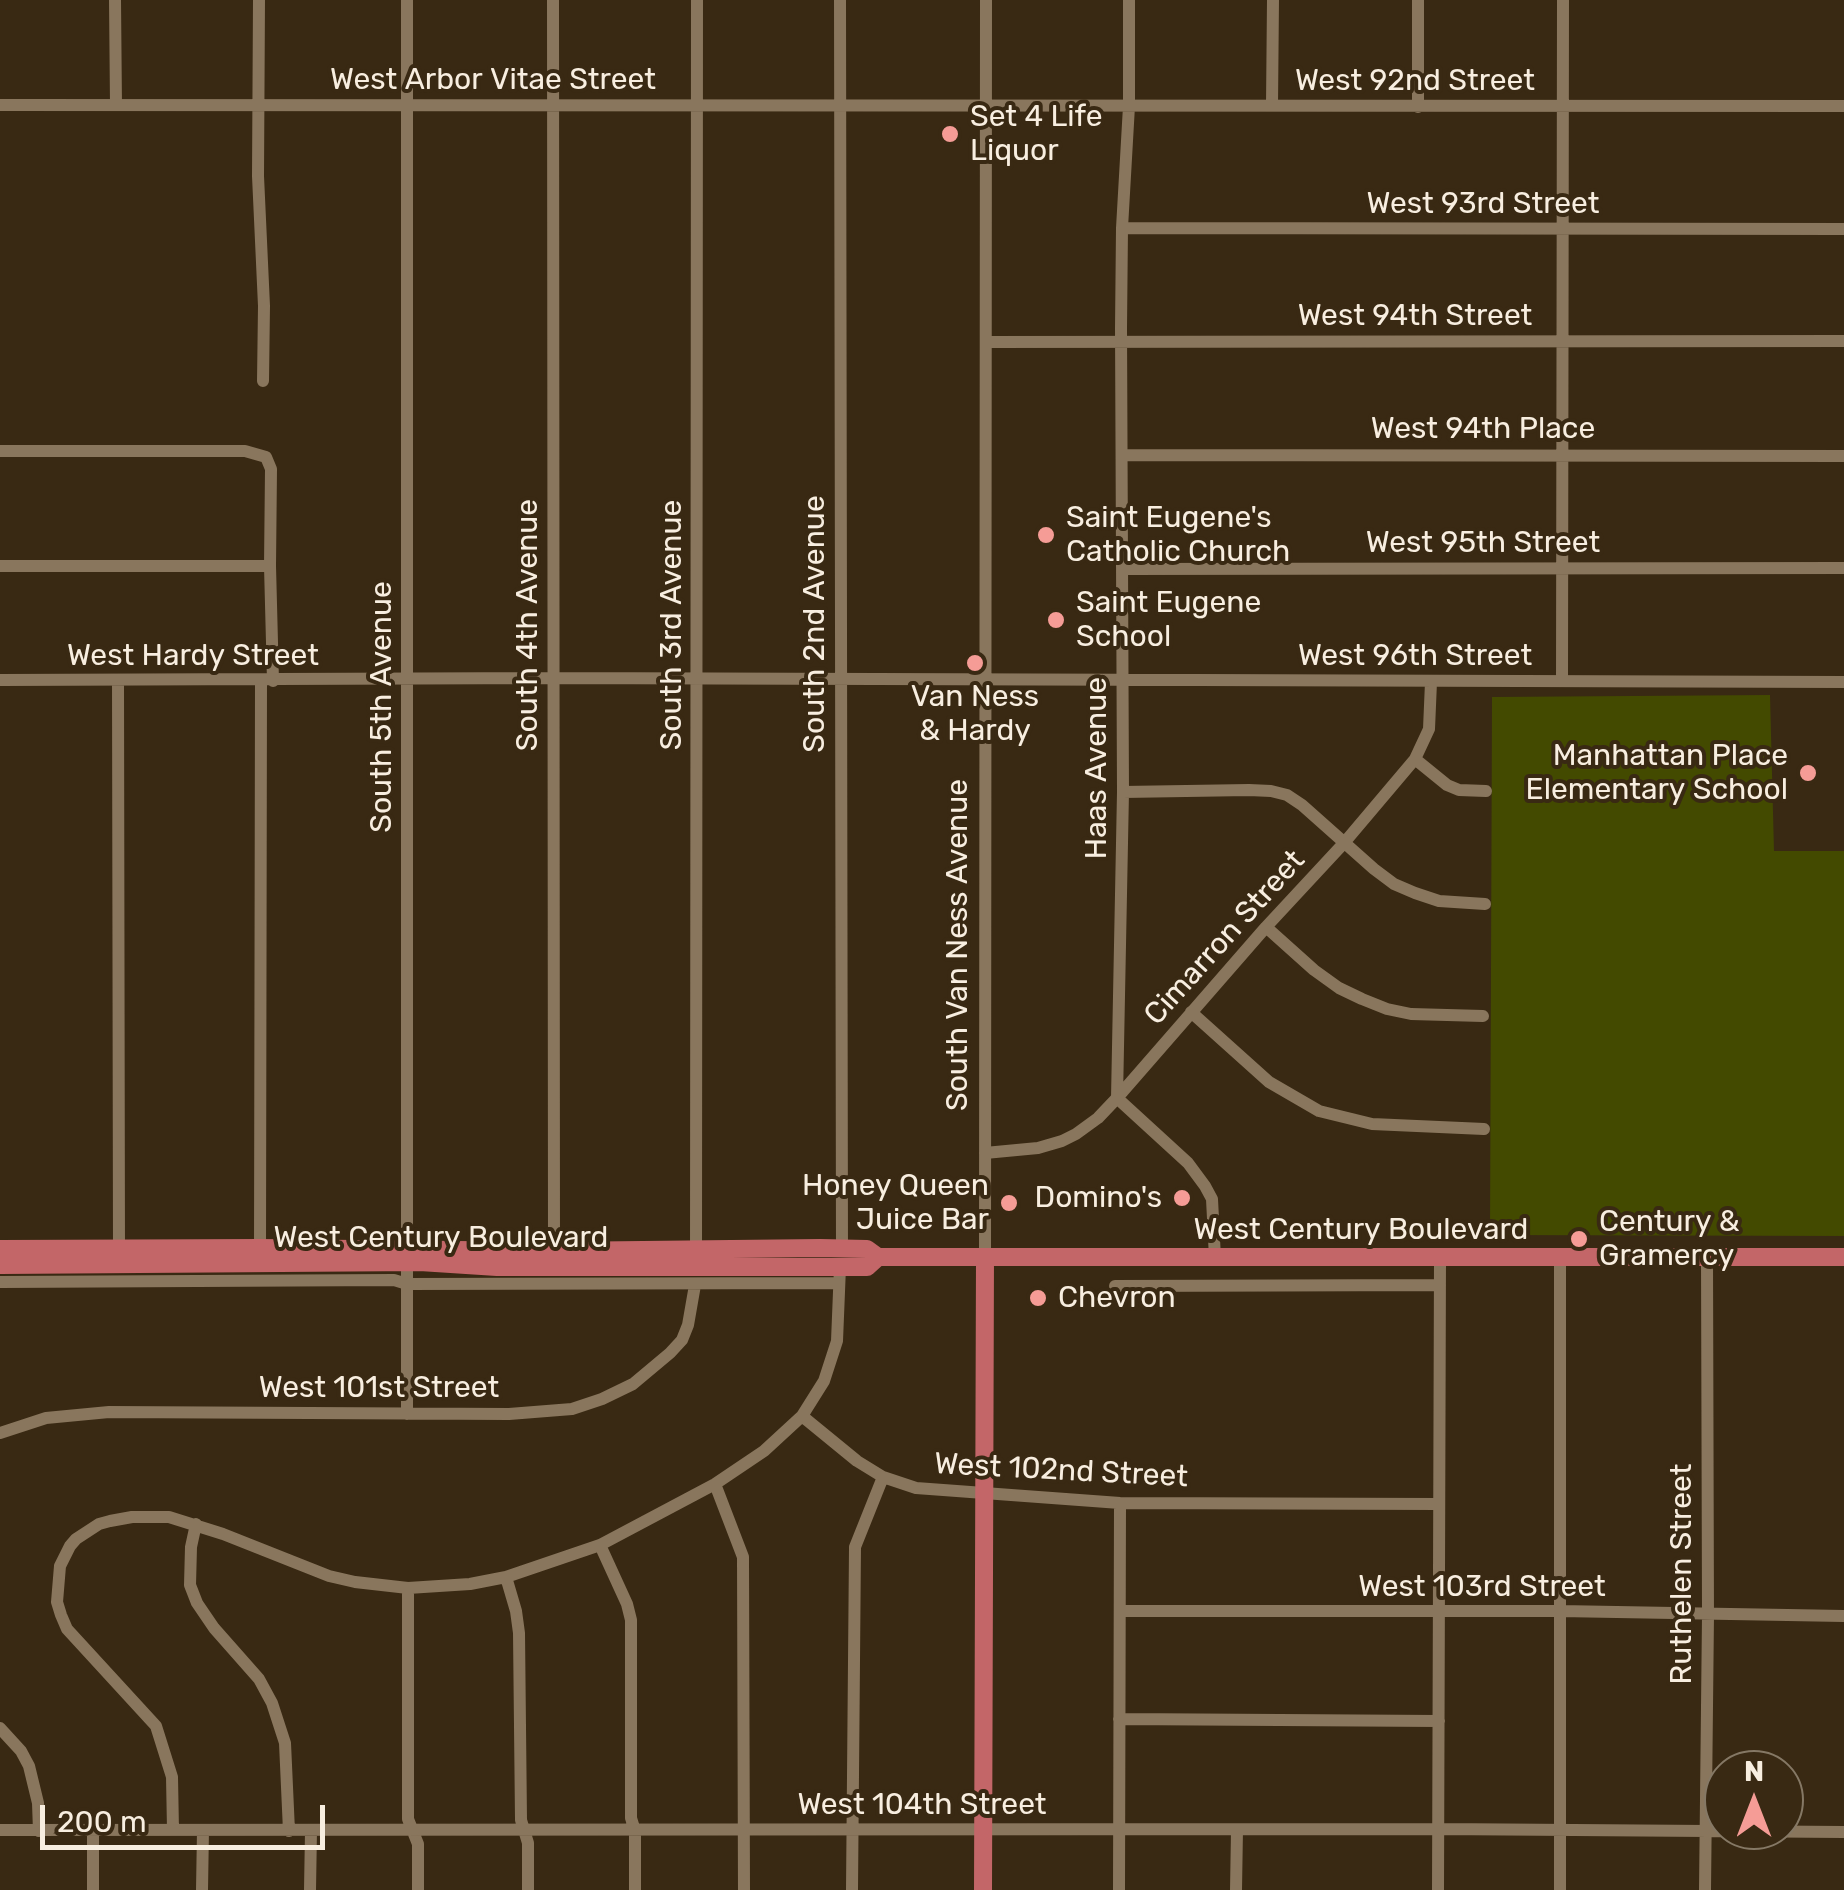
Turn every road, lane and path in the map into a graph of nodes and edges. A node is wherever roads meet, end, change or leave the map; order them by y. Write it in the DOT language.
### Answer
graph roads {
  1 [pos="116,0"];
  2 [pos="259,0"];
  3 [pos="407,0"];
  4 [pos="553,0"];
  5 [pos="696,0"];
  6 [pos="840,0"];
  7 [pos="986,0"];
  8 [pos="1130,0"];
  9 [pos="1274,0"];
  10 [pos="1418,0"];
  11 [pos="1562,0"];
  12 [pos="116,105"];
  13 [pos="408,105"];
  14 [pos="553,105"];
  15 [pos="1272,105"];
  16 [pos="0,106"];
  17 [pos="260,106"];
  18 [pos="696,106"];
  19 [pos="840,106"];
  20 [pos="986,106"];
  21 [pos="1130,106"];
  22 [pos="1562,106"];
  23 [pos="1844,106"];
  24 [pos="1418,107"];
  25 [pos="1122,228"];
  26 [pos="1562,229"];
  27 [pos="1844,229"];
  28 [pos="1562,340"];
  29 [pos="1844,341"];
  30 [pos="986,342"];
  31 [pos="1121,342"];
  32 [pos="263,382"];
  33 [pos="0,451"];
  34 [pos="1562,454"];
  35 [pos="1123,455"];
  36 [pos="1844,456"];
  37 [pos="0,566"];
  38 [pos="270,566"];
  39 [pos="1122,568"];
  40 [pos="1562,568"];
  41 [pos="1844,568"];
  42 [pos="553,678"];
  43 [pos="697,679"];
  44 [pos="0,680"];
  45 [pos="408,680"];
  46 [pos="840,680"];
  47 [pos="986,680"];
  48 [pos="1123,680"];
  49 [pos="118,681"];
  50 [pos="267,681"];
  51 [pos="1562,681"];
  52 [pos="1431,682"];
  53 [pos="1844,682"];
  54 [pos="1414,760"];
  55 [pos="1486,791"];
  56 [pos="1123,792"];
  57 [pos="1344,843"];
  58 [pos="1486,904"];
  59 [pos="1266,928"];
  60 [pos="1191,1012"];
  61 [pos="1483,1016"];
  62 [pos="1117,1098"];
  63 [pos="1484,1128"];
  64 [pos="985,1153"];
  65 [pos="119,1248"];
  66 [pos="260,1248"];
  67 [pos="0,1249"];
  68 [pos="554,1250"];
  69 [pos="696,1250"];
  70 [pos="407,1256"];
  71 [pos="985,1257"];
  72 [pos="1844,1257"];
  73 [pos="1215,1258"];
  74 [pos="1440,1258"];
  75 [pos="1560,1258"];
  76 [pos="1707,1258"];
  77 [pos="0,1265"];
  78 [pos="840,1266"];
  79 [pos="0,1282"];
  80 [pos="407,1284"];
  81 [pos="694,1284"];
  82 [pos="1440,1285"];
  83 [pos="1116,1286"];
  84 [pos="406,1414"];
  85 [pos="802,1416"];
  86 [pos="0,1433"];
  87 [pos="884,1477"];
  88 [pos="715,1484"];
  89 [pos="984,1494"];
  90 [pos="1120,1503"];
  91 [pos="1439,1504"];
  92 [pos="196,1524"];
  93 [pos="600,1545"];
  94 [pos="506,1577"];
  95 [pos="408,1588"];
  96 [pos="1120,1611"];
  97 [pos="1439,1611"];
  98 [pos="1560,1611"];
  99 [pos="1708,1615"];
  100 [pos="1844,1616"];
  101 [pos="1120,1719"];
  102 [pos="1440,1721"];
  103 [pos="0,1728"];
  104 [pos="1706,1750"];
  105 [pos="1438,1829"];
  106 [pos="0,1830"];
  107 [pos="173,1830"];
  108 [pos="202,1830"];
  109 [pos="635,1830"];
  110 [pos="744,1830"];
  111 [pos="983,1830"];
  112 [pos="1119,1830"];
  113 [pos="1236,1830"];
  114 [pos="39,1831"];
  115 [pos="94,1831"];
  116 [pos="289,1831"];
  117 [pos="310,1831"];
  118 [pos="412,1831"];
  119 [pos="524,1831"];
  120 [pos="853,1831"];
  121 [pos="1560,1831"];
  122 [pos="1704,1832"];
  123 [pos="1804,1832"];
  124 [pos="1844,1832"];
  125 [pos="1705,1850"];
  126 [pos="94,1890"];
  127 [pos="202,1890"];
  128 [pos="310,1890"];
  129 [pos="418,1890"];
  130 [pos="528,1890"];
  131 [pos="635,1890"];
  132 [pos="744,1890"];
  133 [pos="852,1890"];
  134 [pos="983,1890"];
  135 [pos="1119,1890"];
  136 [pos="1236,1890"];
  137 [pos="1438,1890"];
  138 [pos="1560,1890"];
  139 [pos="1705,1890"];
  1 -- 12 [label="street"];
  2 -- 17 [label="street"];
  3 -- 13 [label="street, South 5th Avenue"];
  4 -- 14 [label="street, South 4th Avenue"];
  5 -- 18 [label="street, South 3rd Avenue"];
  6 -- 19 [label="street, South 2nd Avenue"];
  7 -- 20 [label="street, South Van Ness Avenue"];
  8 -- 21 [label="street, Haas Avenue"];
  9 -- 15 [label="street"];
  10 -- 24 [label="street"];
  11 -- 22 [label="street"];
  12 -- 16 [label="street, West Arbor Vitae Street"];
  12 -- 17 [label="street, West Arbor Vitae Street"];
  13 -- 14 [label="street, West Arbor Vitae Street"];
  13 -- 17 [label="street, West Arbor Vitae Street"];
  13 -- 45 [label="street, South 5th Avenue"];
  14 -- 18 [label="street, West Arbor Vitae Street"];
  14 -- 42 [label="street, South 4th Avenue"];
  15 -- 21 [label="street, West 92nd Street"];
  15 -- 24 [label="street, West 92nd Street"];
  17 -- 32 [label="street"];
  18 -- 19 [label="street, West Arbor Vitae Street"];
  18 -- 43 [label="street, South 3rd Avenue"];
  19 -- 20 [label="street, West Arbor Vitae Street"];
  19 -- 46 [label="street, South 2nd Avenue"];
  20 -- 21 [label="street, West 92nd Street"];
  20 -- 30 [label="street, South Van Ness Avenue"];
  21 -- 25 [label="street, Haas Avenue"];
  22 -- 23 [label="street, West 92nd Street"];
  22 -- 24 [label="street, West 92nd Street"];
  22 -- 26 [label="street"];
  25 -- 26 [label="street, West 93rd Street"];
  25 -- 31 [label="street, Haas Avenue"];
  26 -- 27 [label="street, West 93rd Street"];
  26 -- 28 [label="street"];
  28 -- 29 [label="street, West 94th Street"];
  28 -- 31 [label="street, West 94th Street"];
  28 -- 34 [label="street"];
  30 -- 31 [label="street, West 94th Street"];
  30 -- 47 [label="street, South Van Ness Avenue"];
  31 -- 35 [label="street, Haas Avenue"];
  33 -- 38 [label="street"];
  34 -- 35 [label="street, West 94th Place"];
  34 -- 36 [label="street, West 94th Place"];
  34 -- 40 [label="street"];
  35 -- 39 [label="street, Haas Avenue"];
  37 -- 38 [label="street"];
  38 -- 50 [label="street"];
  39 -- 40 [label="street, West 95th Street"];
  39 -- 48 [label="street, Haas Avenue"];
  40 -- 41 [label="street, West 95th Street"];
  40 -- 51 [label="street"];
  42 -- 43 [label="street, West Hardy Street"];
  42 -- 45 [label="street, West Hardy Street"];
  42 -- 68 [label="street, South 4th Avenue"];
  43 -- 46 [label="street, West Hardy Street"];
  43 -- 69 [label="street, South 3rd Avenue"];
  44 -- 49 [label="street, West Hardy Street"];
  45 -- 50 [label="street, West Hardy Street"];
  45 -- 70 [label="street, South 5th Avenue"];
  46 -- 47 [label="street, West Hardy Street"];
  46 -- 78 [label="street, South 2nd Avenue"];
  47 -- 48 [label="street, West 96th Street"];
  47 -- 64 [label="street, South Van Ness Avenue"];
  48 -- 52 [label="street, West 96th Street"];
  48 -- 56 [label="street, Haas Avenue"];
  49 -- 50 [label="street, West Hardy Street"];
  49 -- 65 [label="street"];
  50 -- 66 [label="street"];
  51 -- 52 [label="street, West 96th Street"];
  51 -- 53 [label="street, West 96th Street"];
  52 -- 54 [label="street, Cimarron Street"];
  54 -- 55 [label="street"];
  54 -- 57 [label="street, Cimarron Street"];
  56 -- 57 [label="street"];
  56 -- 62 [label="street, Haas Avenue"];
  57 -- 58 [label="street"];
  57 -- 59 [label="street, Cimarron Street"];
  59 -- 60 [label="street, Cimarron Street"];
  59 -- 61 [label="street"];
  60 -- 62 [label="street, Cimarron Street"];
  60 -- 63 [label="street"];
  62 -- 64 [label="street, Cimarron Street"];
  62 -- 73 [label="street"];
  64 -- 71 [label="street, South Van Ness Avenue"];
  65 -- 66 [label="main road, West Century Boulevard"];
  65 -- 67 [label="main road, West Century Boulevard"];
  66 -- 70 [label="main road, West Century Boulevard"];
  68 -- 69 [label="main road, West Century Boulevard"];
  68 -- 70 [label="main road, West Century Boulevard"];
  69 -- 78 [label="main road, West Century Boulevard"];
  70 -- 77 [label="main road, West Century Boulevard"];
  70 -- 78 [label="main road, West Century Boulevard"];
  70 -- 80 [label="street, South 5th Avenue"];
  71 -- 73 [label="main road, West Century Boulevard"];
  71 -- 78 [label="main road, West Century Boulevard"];
  71 -- 89 [label="main road, South Van Ness Avenue"];
  72 -- 76 [label="main road, West Century Boulevard"];
  73 -- 74 [label="main road, West Century Boulevard"];
  74 -- 75 [label="main road, West Century Boulevard"];
  74 -- 82 [label="street"];
  75 -- 76 [label="main road, West Century Boulevard"];
  75 -- 98 [label="street"];
  76 -- 99 [label="street, Ruthelen Street"];
  78 -- 81 [label="street, West Century Boulevard"];
  78 -- 85 [label="street, South 2nd Avenue"];
  79 -- 80 [label="street, West Century Boulevard"];
  80 -- 81 [label="street, West Century Boulevard"];
  80 -- 84 [label="street, South 5th Avenue"];
  81 -- 84 [label="street, West 101st Street"];
  82 -- 83 [label="street, West Century Boulevard"];
  82 -- 91 [label="street"];
  84 -- 86 [label="street, West 101st Street"];
  85 -- 87 [label="street, West 102nd Street"];
  85 -- 88 [label="street"];
  87 -- 89 [label="street, West 102nd Street"];
  87 -- 120 [label="street"];
  88 -- 93 [label="street"];
  88 -- 110 [label="street"];
  89 -- 90 [label="street, West 102nd Street"];
  89 -- 111 [label="main road, South Van Ness Avenue"];
  90 -- 91 [label="street, West 102nd Street"];
  90 -- 96 [label="street"];
  91 -- 97 [label="street"];
  92 -- 95 [label="street"];
  92 -- 107 [label="street"];
  92 -- 116 [label="street"];
  93 -- 94 [label="street"];
  93 -- 109 [label="street"];
  94 -- 95 [label="street"];
  94 -- 119 [label="street"];
  95 -- 118 [label="street"];
  96 -- 97 [label="street, West 103rd Street"];
  96 -- 101 [label="street"];
  97 -- 98 [label="street, West 103rd Street"];
  97 -- 102 [label="street"];
  98 -- 99 [label="street, West 103rd Street"];
  98 -- 121 [label="street"];
  99 -- 100 [label="street, West 103rd Street"];
  99 -- 104 [label="street, Ruthelen Street"];
  101 -- 102 [label="street"];
  101 -- 112 [label="street"];
  102 -- 105 [label="street"];
  103 -- 114 [label="street"];
  105 -- 113 [label="street, West 104th Street"];
  105 -- 121 [label="street, West 104th Street"];
  105 -- 137 [label="street"];
  106 -- 114 [label="street, West 104th Street"];
  107 -- 108 [label="street, West 104th Street"];
  107 -- 115 [label="street, West 104th Street"];
  108 -- 116 [label="street, West 104th Street"];
  108 -- 127 [label="street"];
  109 -- 110 [label="street, West 104th Street"];
  109 -- 119 [label="street, West 104th Street"];
  109 -- 131 [label="street"];
  110 -- 120 [label="street, West 104th Street"];
  110 -- 132 [label="street"];
  111 -- 112 [label="street, West 104th Street"];
  111 -- 120 [label="street, West 104th Street"];
  111 -- 134 [label="main road, South Van Ness Avenue"];
  112 -- 113 [label="street, West 104th Street"];
  112 -- 135 [label="street"];
  113 -- 136 [label="street"];
  114 -- 115 [label="street, West 104th Street"];
  115 -- 126 [label="street"];
  116 -- 117 [label="street, West 104th Street"];
  117 -- 118 [label="street, West 104th Street"];
  117 -- 128 [label="street"];
  118 -- 119 [label="street, West 104th Street"];
  118 -- 129 [label="street"];
  119 -- 130 [label="street"];
  120 -- 133 [label="street"];
  121 -- 122 [label="street, West 104th Street"];
  121 -- 138 [label="street"];
  123 -- 124 [label="street, West 104th Street"];
  125 -- 139 [label="street, Ruthelen Street"];
}
